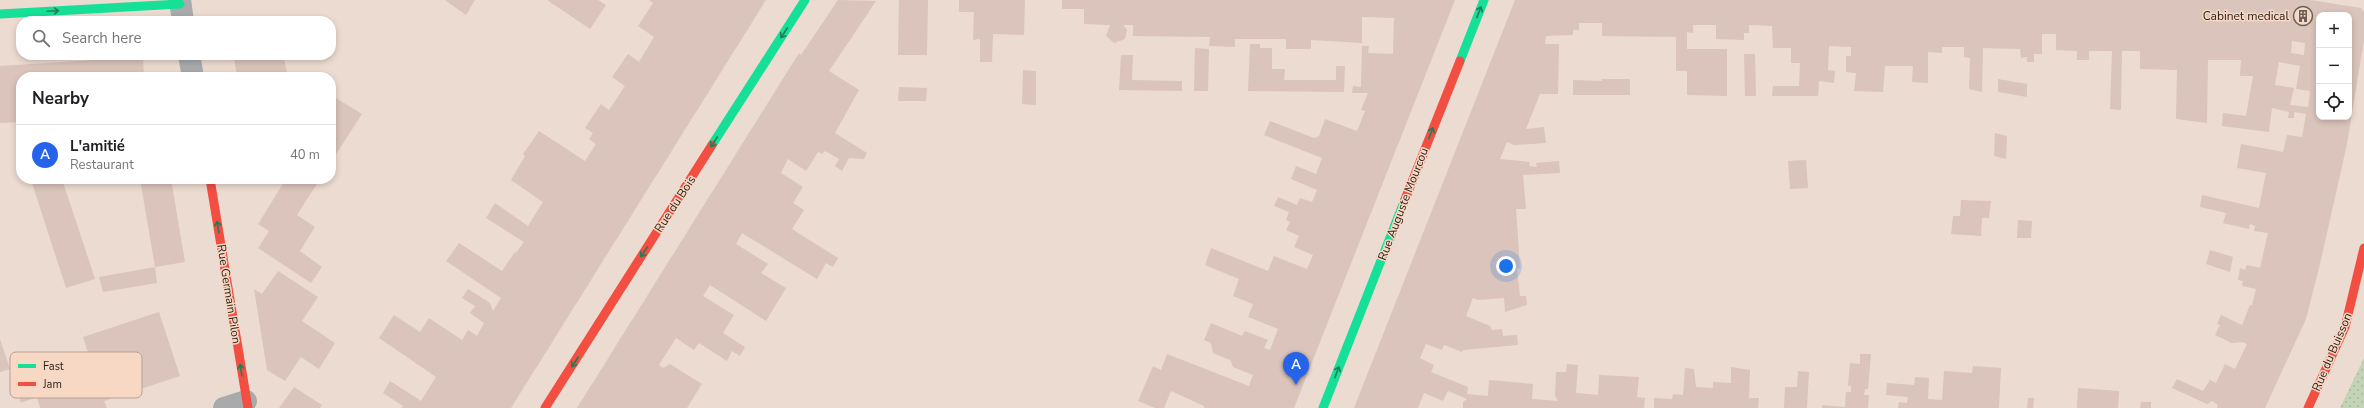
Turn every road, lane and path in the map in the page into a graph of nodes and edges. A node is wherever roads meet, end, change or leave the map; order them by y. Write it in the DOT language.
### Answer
graph roads {
  1 [pos="805,0"];
  2 [pos="1484,0"];
  3 [pos="181,8"];
  4 [pos="0,14"];
  5 [pos="190,60"];
  6 [pos="192,72"];
  7 [pos="211,184"];
  8 [pos="2364,248"];
  9 [pos="247,404"];
  10 [pos="224,408"];
  11 [pos="545,408"];
  12 [pos="1323,408"];
  13 [pos="2308,408"];
  1 -- 11 [label="street, Rue du Bois, one-way"];
  12 -- 2 [label="street, Rue Auguste Mourcou, one-way"];
  4 -- 3 [label="street, one-way"];
  5 -- 6 [label="street"];
  9 -- 7 [label="street, Rue Germain Pilon, one-way"];
  8 -- 13 [label="street, Rue du Buisson"];
  9 -- 10 [label="street"];
}
